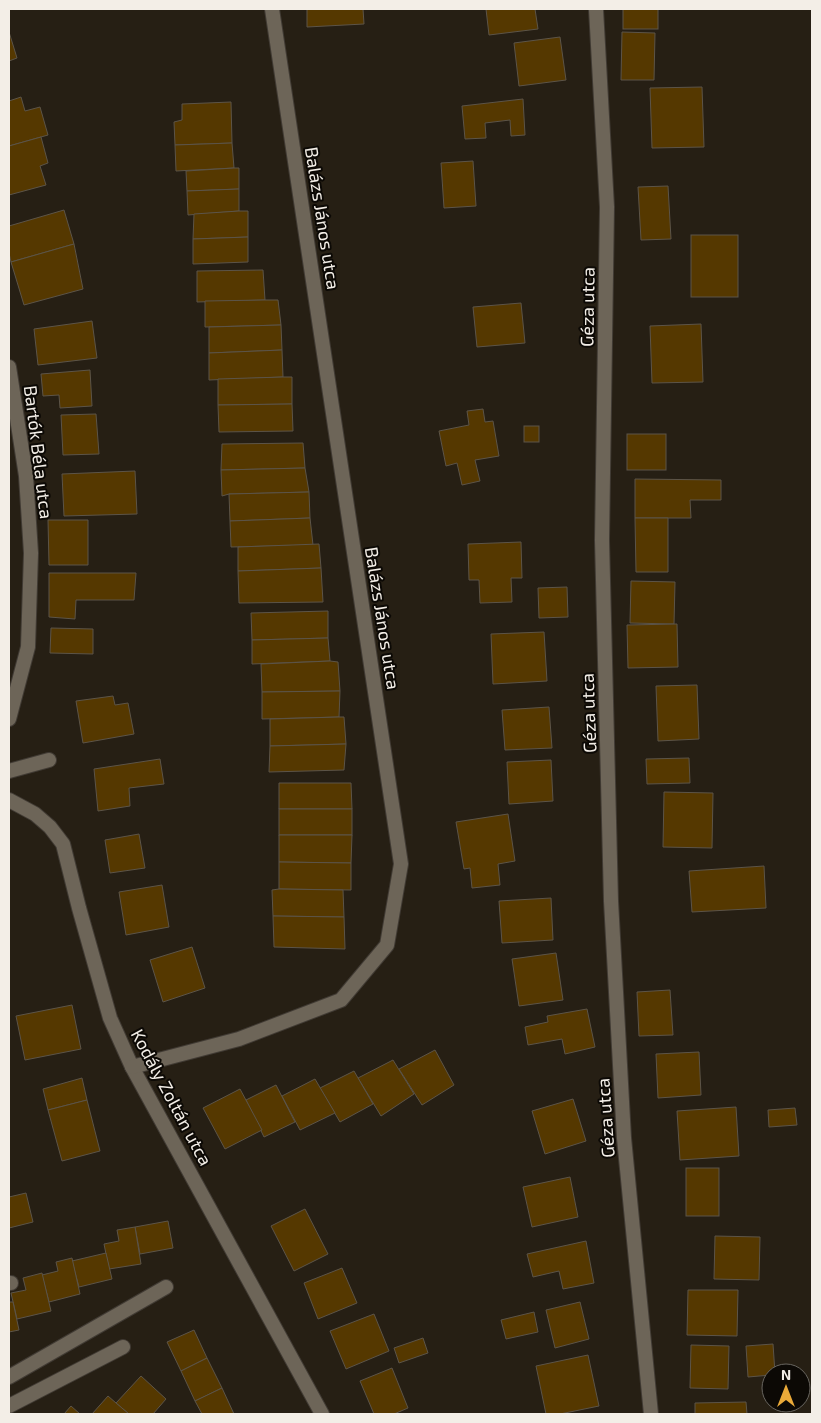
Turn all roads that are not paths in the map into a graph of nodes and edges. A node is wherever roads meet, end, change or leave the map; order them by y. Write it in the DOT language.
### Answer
graph roads {
  1 [pos="272,9"];
  2 [pos="596,9"];
  3 [pos="9,367"];
  4 [pos="9,719"];
  5 [pos="49,760"];
  6 [pos="9,771"];
  7 [pos="9,800"];
  8 [pos="132,1067"];
  9 [pos="166,1287"];
  10 [pos="123,1347"];
  11 [pos="9,1377"];
  12 [pos="9,1406"];
  13 [pos="322,1414"];
  14 [pos="651,1414"];
  1 -- 8 [label="street, Balázs János utca"];
  2 -- 14 [label="street, Géza utca"];
  3 -- 4 [label="street, Bartók Béla utca"];
  5 -- 6 [label="street"];
  7 -- 8 [label="street, Kodály Zoltán utca"];
  8 -- 13 [label="street, Kodály Zoltán utca"];
  9 -- 11 [label="street"];
  10 -- 12 [label="street"];
}
